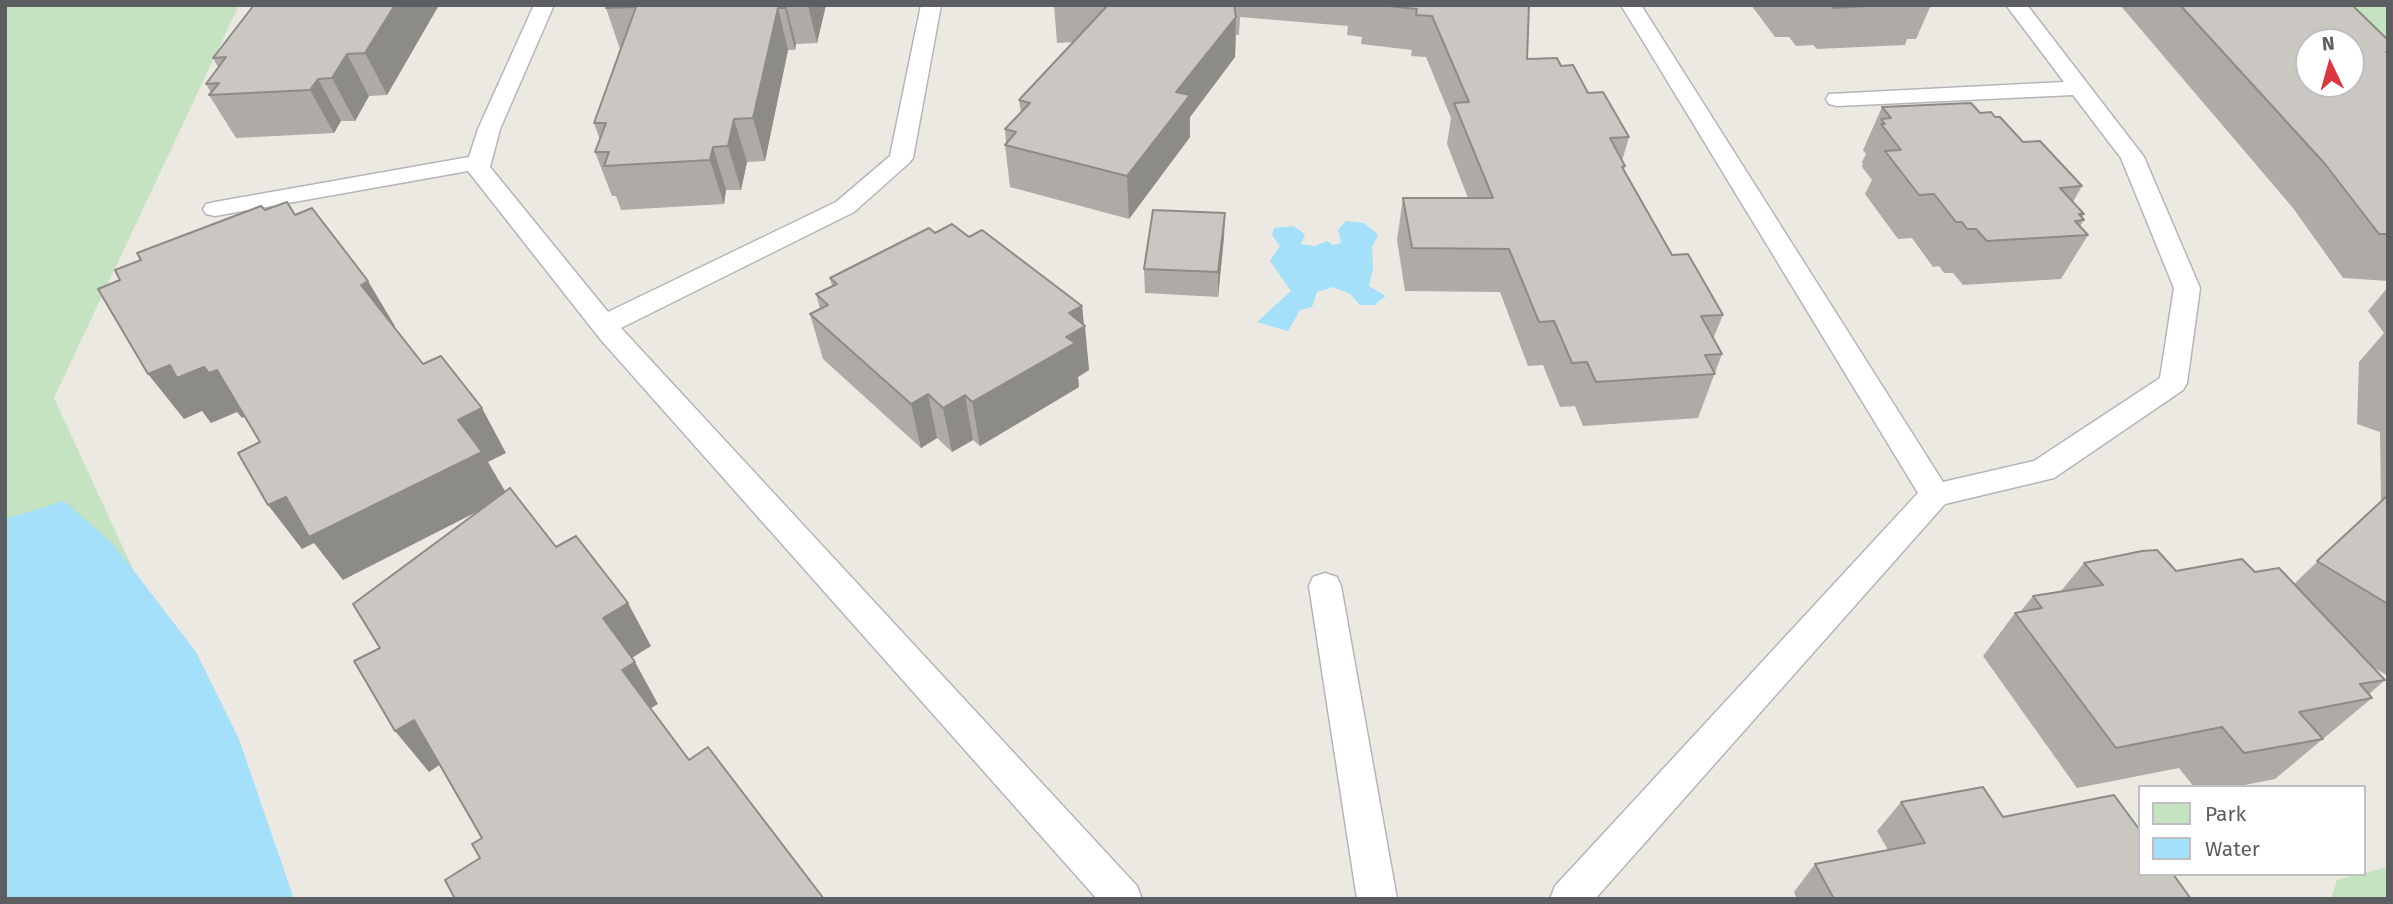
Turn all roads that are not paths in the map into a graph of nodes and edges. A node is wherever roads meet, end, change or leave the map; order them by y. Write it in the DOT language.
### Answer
graph roads {
  1 [pos="544,5"];
  2 [pos="931,5"];
  3 [pos="1631,5"];
  4 [pos="2016,5"];
  5 [pos="2079,88"];
  6 [pos="1837,99"];
  7 [pos="480,162"];
  8 [pos="215,209"];
  9 [pos="604,325"];
  10 [pos="1935,495"];
  11 [pos="1325,586"];
  12 [pos="1123,899"];
  13 [pos="1377,899"];
  14 [pos="1569,899"];
  1 -- 7 [label="lane"];
  2 -- 9 [label="lane"];
  3 -- 10 [label="lane"];
  4 -- 5 [label="lane"];
  5 -- 6 [label="lane"];
  5 -- 10 [label="lane"];
  7 -- 8 [label="lane"];
  7 -- 9 [label="lane"];
  9 -- 12 [label="lane"];
  10 -- 14 [label="lane"];
  11 -- 13 [label="lane"];
}
